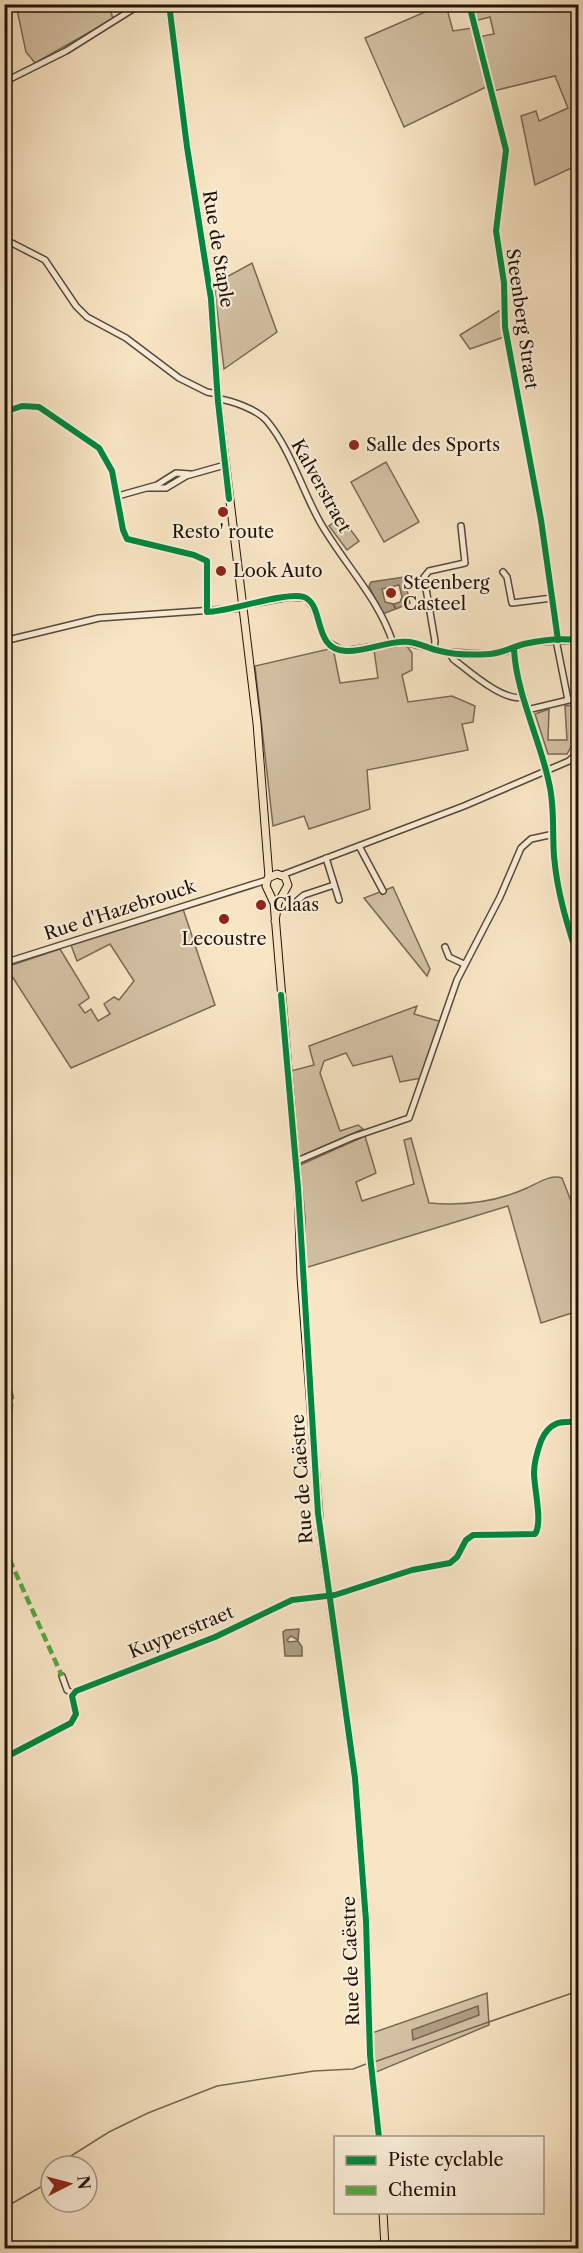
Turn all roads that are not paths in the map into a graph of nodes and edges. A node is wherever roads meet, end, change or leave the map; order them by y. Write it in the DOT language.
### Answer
graph roads {
  1 [pos="141,4"];
  2 [pos="169,4"];
  3 [pos="469,4"];
  4 [pos="4,82"];
  5 [pos="4,239"];
  6 [pos="218,396"];
  7 [pos="4,412"];
  8 [pos="225,465"];
  9 [pos="118,495"];
  10 [pos="461,526"];
  11 [pos="503,572"];
  12 [pos="552,598"];
  13 [pos="241,605"];
  14 [pos="207,612"];
  15 [pos="557,640"];
  16 [pos="579,640"];
  17 [pos="4,641"];
  18 [pos="393,643"];
  19 [pos="434,650"];
  20 [pos="514,650"];
  21 [pos="450,653"];
  22 [pos="524,697"];
  23 [pos="568,700"];
  24 [pos="527,710"];
  25 [pos="579,715"];
  26 [pos="579,743"];
  27 [pos="576,757"];
  28 [pos="546,769"];
  29 [pos="554,834"];
  30 [pos="359,846"];
  31 [pos="268,857"];
  32 [pos="326,858"];
  33 [pos="305,865"];
  34 [pos="281,875"];
  35 [pos="267,881"];
  36 [pos="334,885"];
  37 [pos="286,890"];
  38 [pos="383,891"];
  39 [pos="271,894"];
  40 [pos="298,900"];
  41 [pos="339,900"];
  42 [pos="275,921"];
  43 [pos="445,947"];
  44 [pos="579,958"];
  45 [pos="4,963"];
  46 [pos="464,964"];
  47 [pos="295,1162"];
  48 [pos="579,1422"];
  49 [pos="330,1596"];
  50 [pos="62,1676"];
  51 [pos="73,1694"];
  52 [pos="4,1758"];
  53 [pos="379,2136"];
  54 [pos="382,2214"];
  55 [pos="384,2248"];
  1 -- 4 [label="street"];
  2 -- 6 [label="main road, Rue de Staple"];
  3 -- 12 [label="street, Steenberg Straet"];
  5 -- 6 [label="street, Kalverstraet"];
  6 -- 8 [label="main road, Rue de Staple"];
  6 -- 18 [label="street, Kalverstraet"];
  7 -- 9 [label="street"];
  8 -- 9 [label="street"];
  8 -- 13 [label="main road, Rue de Staple"];
  9 -- 14 [label="street"];
  10 -- 19 [label="street"];
  11 -- 12 [label="street"];
  12 -- 15 [label="street, Steenberg Straet"];
  13 -- 14 [label="street"];
  13 -- 18 [label="street"];
  13 -- 31 [label="main road, Rue de Staple"];
  14 -- 17 [label="street"];
  15 -- 16 [label="street"];
  15 -- 20 [label="street"];
  15 -- 23 [label="street, Steenberg Straet"];
  18 -- 19 [label="street"];
  19 -- 21 [label="street"];
  20 -- 21 [label="street"];
  20 -- 22 [label="street"];
  21 -- 22 [label="street"];
  22 -- 24 [label="street"];
  23 -- 24 [label="street"];
  23 -- 25 [label="street"];
  24 -- 28 [label="street"];
  26 -- 27 [label="street"];
  27 -- 28 [label="street"];
  28 -- 29 [label="street"];
  28 -- 30 [label="street"];
  29 -- 44 [label="street"];
  29 -- 46 [label="street"];
  30 -- 32 [label="street"];
  30 -- 38 [label="street"];
  31 -- 34 [label="main road, Rue de Staple"];
  31 -- 35 [label="main road, Rue de Staple"];
  32 -- 33 [label="street"];
  32 -- 36 [label="street"];
  33 -- 34 [label="street"];
  33 -- 37 [label="street"];
  34 -- 35 [label="main road"];
  34 -- 37 [label="main road, Rue de Staple"];
  35 -- 39 [label="main road"];
  35 -- 45 [label="street, Rue d'Hazebrouck"];
  36 -- 40 [label="street"];
  36 -- 41 [label="street"];
  37 -- 39 [label="main road"];
  37 -- 42 [label="main road, Rue de Caëstre"];
  39 -- 42 [label="main road, Rue de Caëstre"];
  42 -- 47 [label="main road, Rue de Caëstre"];
  43 -- 46 [label="street"];
  46 -- 47 [label="street"];
  47 -- 49 [label="main road, Rue de Caëstre"];
  48 -- 49 [label="street, Kuyperstraet"];
  49 -- 51 [label="street, Kuyperstraet"];
  49 -- 53 [label="main road, Rue de Caëstre"];
  50 -- 51 [label="street"];
  51 -- 52 [label="street"];
  54 -- 55 [label="main road"];
}
